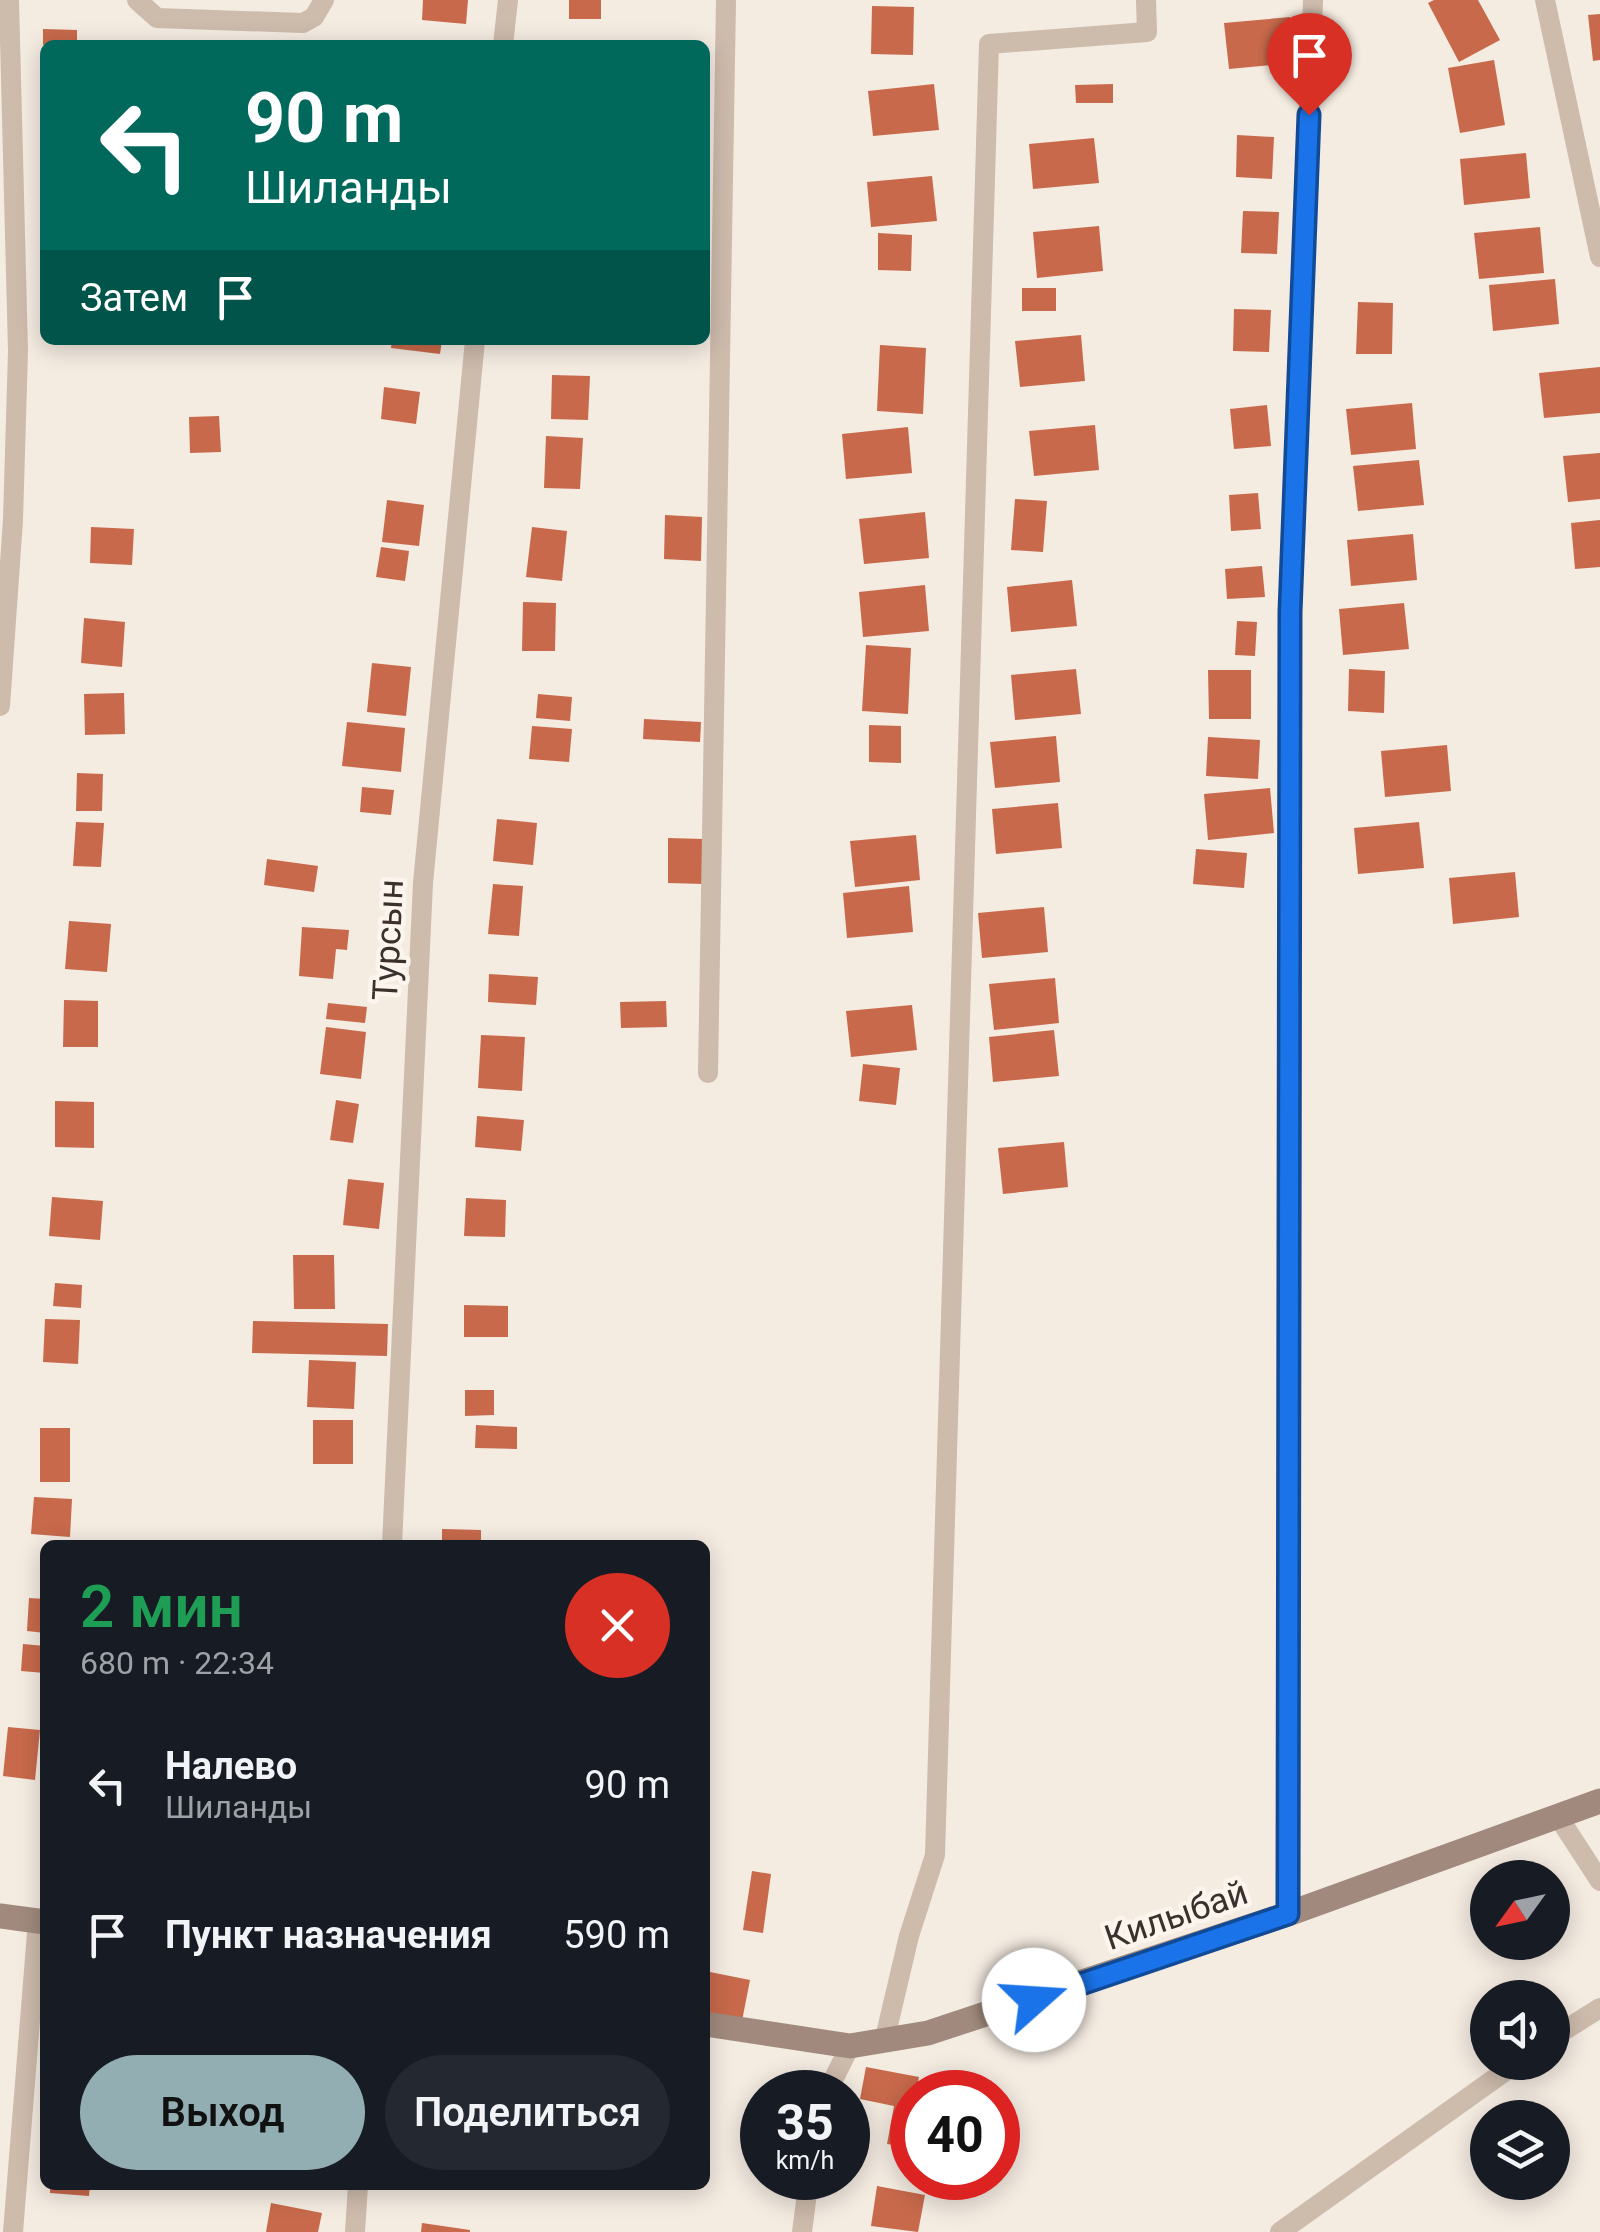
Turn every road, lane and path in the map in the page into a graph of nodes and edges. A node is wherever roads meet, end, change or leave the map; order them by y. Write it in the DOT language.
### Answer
graph roads {
  1 [pos="9,0"];
  2 [pos="137,0"];
  3 [pos="324,0"];
  4 [pos="508,0"];
  5 [pos="726,0"];
  6 [pos="1146,0"];
  7 [pos="1314,0"];
  8 [pos="1544,0"];
  9 [pos="504,40"];
  10 [pos="1600,258"];
  11 [pos="475,345"];
  12 [pos="0,706"];
  13 [pos="708,1073"];
  14 [pos="392,1540"];
  15 [pos="1600,1802"];
  16 [pos="1557,1815"];
  17 [pos="1600,1881"];
  18 [pos="1288,1914"];
  19 [pos="0,1916"];
  20 [pos="40,1922"];
  21 [pos="40,1933"];
  22 [pos="1600,2008"];
  23 [pos="710,2025"];
  24 [pos="1570,2027"];
  25 [pos="884,2042"];
  26 [pos="850,2046"];
  27 [pos="838,2070"];
  28 [pos="1493,2080"];
  29 [pos="358,2190"];
  30 [pos="806,2200"];
  31 [pos="13,2232"];
  32 [pos="356,2232"];
  33 [pos="802,2232"];
  34 [pos="1280,2232"];
  1 -- 12 [label="street"];
  2 -- 3 [label="street"];
  4 -- 9 [label="street"];
  5 -- 13 [label="street"];
  6 -- 25 [label="street"];
  7 -- 18 [label="street"];
  8 -- 10 [label="street"];
  11 -- 14 [label="street, Турсын"];
  15 -- 16 [label="street, Килыбай"];
  16 -- 17 [label="street"];
  16 -- 18 [label="street, Килыбай"];
  18 -- 25 [label="street, Килыбай"];
  19 -- 20 [label="street"];
  21 -- 31 [label="street"];
  22 -- 24 [label="street"];
  23 -- 26 [label="street, Килыбай"];
  25 -- 26 [label="street, Килыбай"];
  26 -- 27 [label="street"];
  28 -- 34 [label="street"];
  29 -- 32 [label="street"];
  30 -- 33 [label="street"];
}
